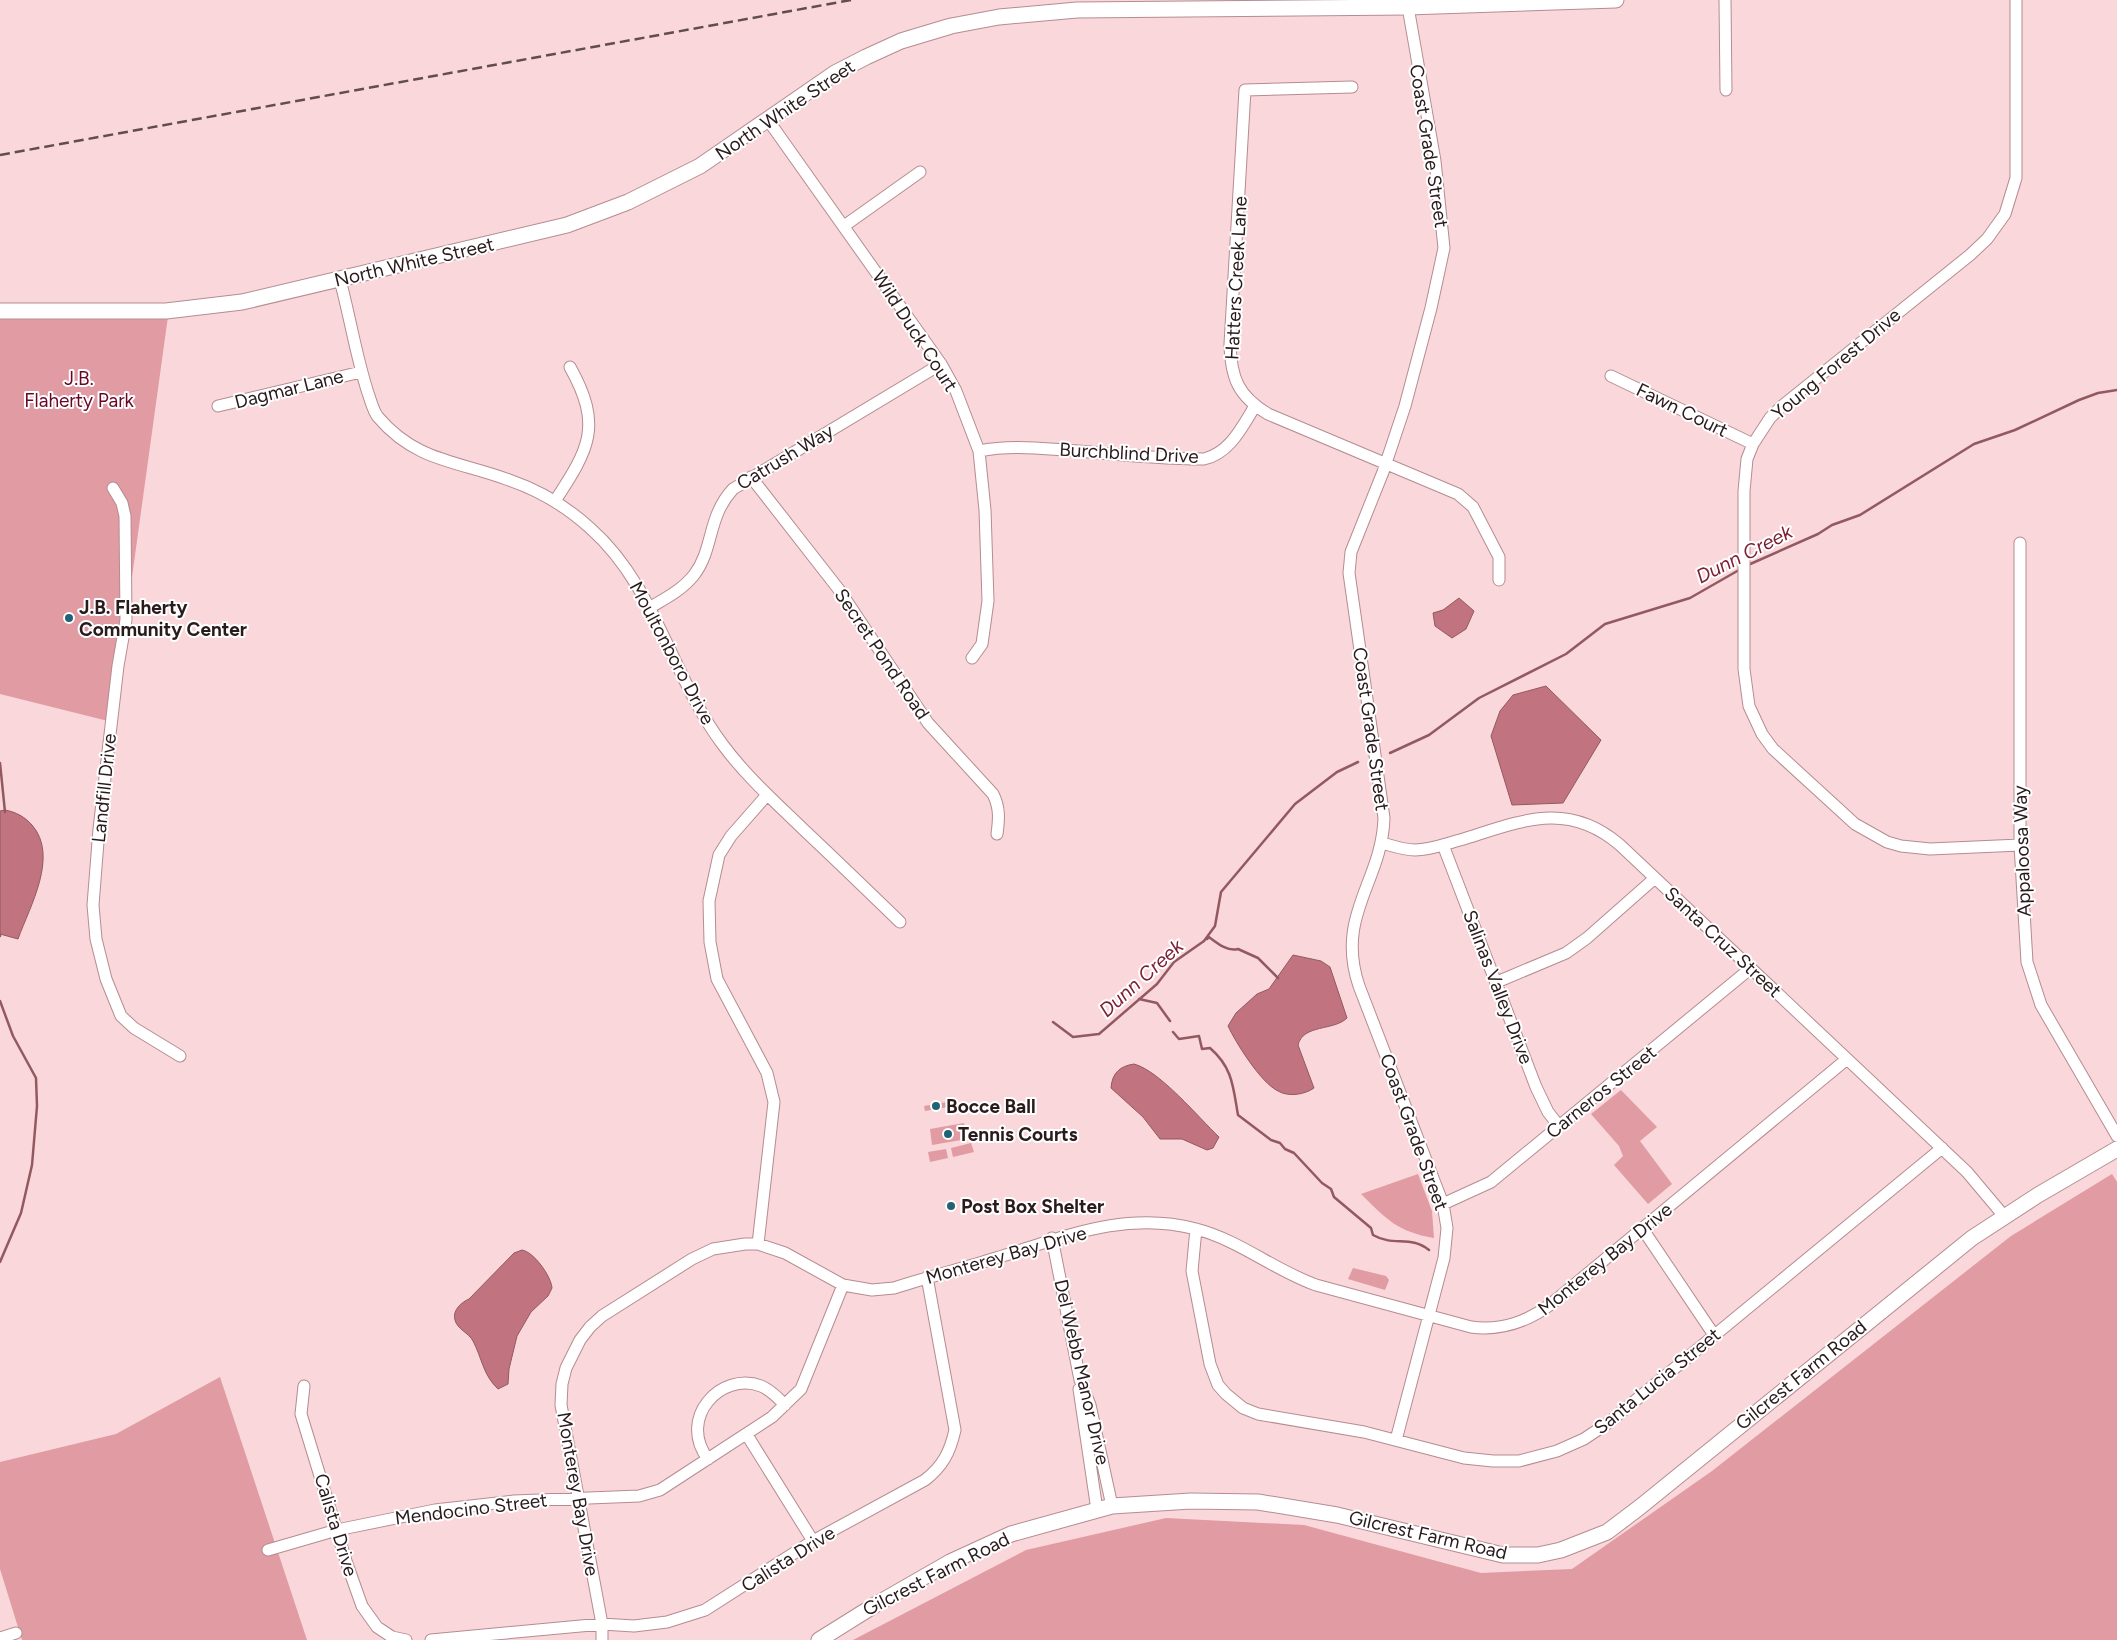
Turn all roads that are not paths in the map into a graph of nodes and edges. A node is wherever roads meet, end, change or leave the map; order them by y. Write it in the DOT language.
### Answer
graph roads {
  1 [pos="1616,0"];
  2 [pos="1726,0"];
  3 [pos="2016,0"];
  4 [pos="1408,6"];
  5 [pos="1352,87"];
  6 [pos="1726,90"];
  7 [pos="768,120"];
  8 [pos="920,172"];
  9 [pos="844,226"];
  10 [pos="340,280"];
  11 [pos="0,311"];
  12 [pos="941,364"];
  13 [pos="570,367"];
  14 [pos="361,372"];
  15 [pos="1611,376"];
  16 [pos="218,406"];
  17 [pos="1255,406"];
  18 [pos="1753,444"];
  19 [pos="979,451"];
  20 [pos="1386,463"];
  21 [pos="751,477"];
  22 [pos="113,488"];
  23 [pos="555,501"];
  24 [pos="2020,543"];
  25 [pos="1499,580"];
  26 [pos="650,607"];
  27 [pos="972,658"];
  28 [pos="767,795"];
  29 [pos="996,834"];
  30 [pos="1382,843"];
  31 [pos="2020,844"];
  32 [pos="1443,845"];
  33 [pos="1655,878"];
  34 [pos="900,922"];
  35 [pos="1751,968"];
  36 [pos="1497,982"];
  37 [pos="180,1056"];
  38 [pos="1847,1059"];
  39 [pos="1559,1126"];
  40 [pos="2117,1136"];
  41 [pos="1942,1148"];
  42 [pos="2117,1149"];
  43 [pos="1443,1204"];
  44 [pos="2004,1216"];
  45 [pos="1642,1228"];
  46 [pos="1196,1229"];
  47 [pos="1052,1238"];
  48 [pos="758,1244"];
  49 [pos="927,1277"];
  50 [pos="843,1285"];
  51 [pos="1429,1315"];
  52 [pos="1714,1335"];
  53 [pos="304,1386"];
  54 [pos="785,1405"];
  55 [pos="747,1435"];
  56 [pos="1396,1440"];
  57 [pos="708,1459"];
  58 [pos="579,1498"];
  59 [pos="1105,1508"];
  60 [pos="336,1530"];
  61 [pos="813,1541"];
  62 [pos="268,1550"];
  63 [pos="602,1624"];
  64 [pos="16,1633"];
  65 [pos="0,1638"];
  66 [pos="406,1640"];
  67 [pos="431,1640"];
  68 [pos="602,1640"];
  69 [pos="819,1640"];
  1 -- 4 [label="main road, North White Street"];
  2 -- 6 [label="street"];
  3 -- 18 [label="street, Young Forest Drive"];
  4 -- 7 [label="main road, North White Street"];
  4 -- 20 [label="street, Coast Grade Street"];
  5 -- 17 [label="street, Hatters Creek Lane"];
  7 -- 9 [label="street, Wild Duck Court"];
  7 -- 10 [label="main road, North White Street"];
  8 -- 9 [label="street"];
  9 -- 12 [label="street, Wild Duck Court"];
  10 -- 11 [label="main road, North White Street"];
  10 -- 14 [label="street, Moultonboro Drive"];
  12 -- 19 [label="street, Wild Duck Court"];
  12 -- 21 [label="street, Catrush Way"];
  13 -- 23 [label="street"];
  14 -- 16 [label="street, Dagmar Lane"];
  14 -- 23 [label="street, Moultonboro Drive"];
  15 -- 18 [label="street, Fawn Court"];
  17 -- 19 [label="street, Burchblind Drive"];
  17 -- 20 [label="street, Hatters Creek Lane"];
  18 -- 31 [label="street, Young Forest Drive"];
  19 -- 27 [label="street, Wild Duck Court"];
  20 -- 25 [label="street, Hatters Creek Lane"];
  20 -- 30 [label="street, Coast Grade Street"];
  21 -- 26 [label="street, Catrush Way"];
  21 -- 29 [label="street, Secret Pond Road"];
  22 -- 37 [label="street, Landfill Drive"];
  23 -- 26 [label="street, Moultonboro Drive"];
  24 -- 31 [label="street, Appaloosa Way"];
  26 -- 28 [label="street, Moultonboro Drive"];
  28 -- 34 [label="street, Moultonboro Drive"];
  28 -- 48 [label="street"];
  30 -- 32 [label="street, Santa Cruz Street"];
  30 -- 43 [label="street, Coast Grade Street"];
  31 -- 40 [label="street, Appaloosa Way"];
  32 -- 33 [label="street, Santa Cruz Street"];
  32 -- 36 [label="street, Salinas Valley Drive"];
  33 -- 35 [label="street, Santa Cruz Street"];
  33 -- 36 [label="street"];
  35 -- 38 [label="street, Santa Cruz Street"];
  35 -- 39 [label="street, Carneros Street"];
  36 -- 39 [label="street, Salinas Valley Drive"];
  38 -- 41 [label="street, Santa Cruz Street"];
  38 -- 45 [label="street, Monterey Bay Drive"];
  39 -- 43 [label="street, Carneros Street"];
  41 -- 44 [label="street, Santa Cruz Street"];
  41 -- 52 [label="street, Santa Lucia Street"];
  42 -- 44 [label="main road, Gilcrest Farm Road"];
  43 -- 51 [label="street, Coast Grade Street"];
  44 -- 59 [label="main road, Gilcrest Farm Road"];
  45 -- 51 [label="street, Monterey Bay Drive"];
  45 -- 52 [label="street"];
  46 -- 47 [label="street, Monterey Bay Drive"];
  46 -- 51 [label="street, Monterey Bay Drive"];
  46 -- 56 [label="street, Santa Lucia Street"];
  47 -- 49 [label="street, Monterey Bay Drive"];
  47 -- 59 [label="street, Del Webb Manor Drive"];
  48 -- 50 [label="street, Monterey Bay Drive"];
  48 -- 58 [label="street, Monterey Bay Drive"];
  49 -- 50 [label="street, Monterey Bay Drive"];
  49 -- 61 [label="street, Calista Drive"];
  50 -- 54 [label="street, Mendocino Street"];
  51 -- 56 [label="street, Coast Grade Street"];
  52 -- 56 [label="street, Santa Lucia Street"];
  53 -- 60 [label="street, Calista Drive"];
  54 -- 55 [label="street, Mendocino Street"];
  54 -- 57 [label="street"];
  55 -- 57 [label="street, Mendocino Street"];
  55 -- 61 [label="street"];
  57 -- 58 [label="street, Mendocino Street"];
  58 -- 60 [label="street, Mendocino Street"];
  58 -- 63 [label="street, Monterey Bay Drive"];
  59 -- 69 [label="main road, Gilcrest Farm Road"];
  60 -- 62 [label="street, Mendocino Street"];
  60 -- 66 [label="street, Calista Drive"];
  61 -- 63 [label="street, Calista Drive"];
  63 -- 67 [label="street, Calista Drive"];
  63 -- 68 [label="street, Monterey Bay Drive"];
  64 -- 65 [label="street"];
}
